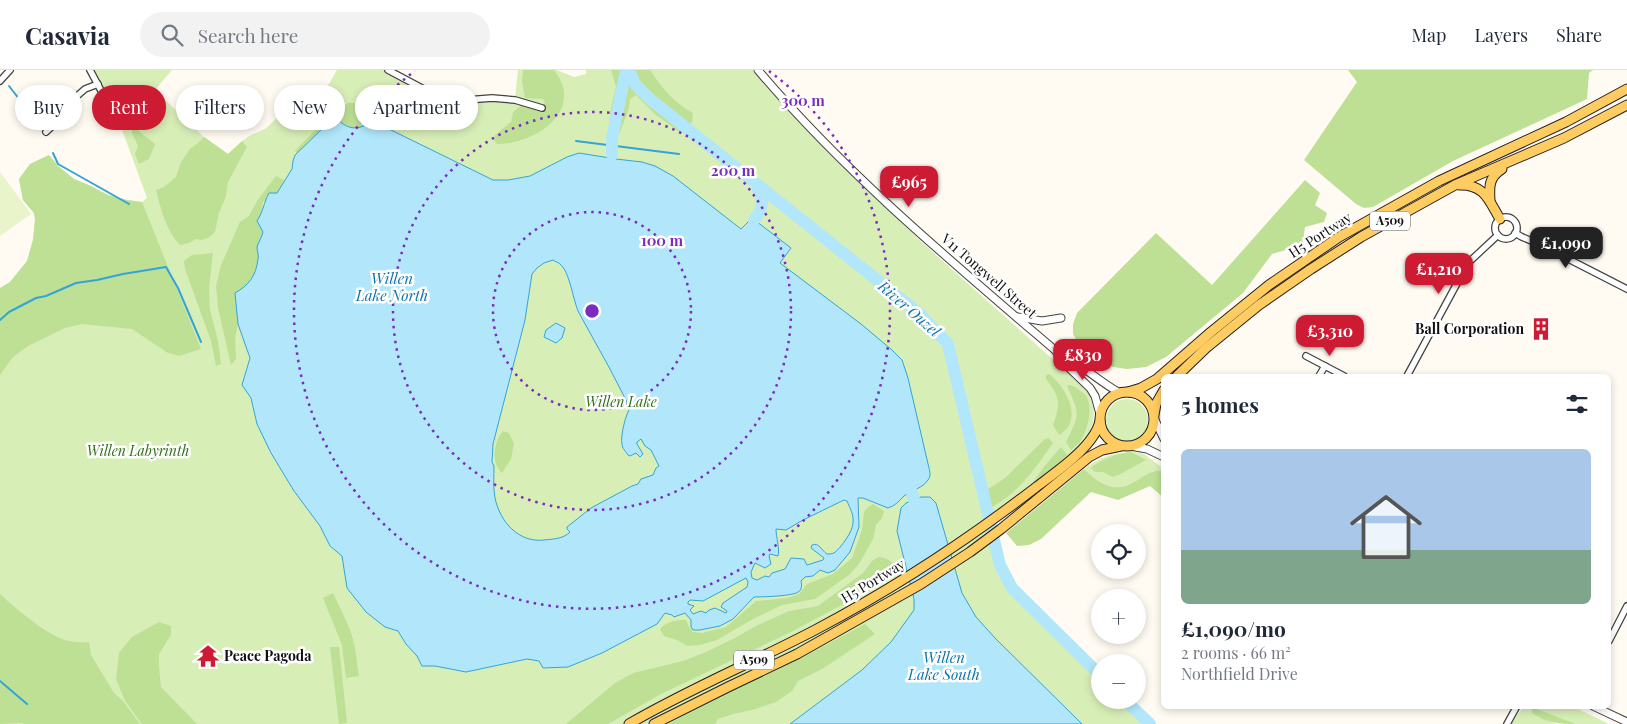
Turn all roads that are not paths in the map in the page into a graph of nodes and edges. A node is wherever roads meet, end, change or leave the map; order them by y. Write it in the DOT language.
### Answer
graph roads {
  1 [pos="10,70"];
  2 [pos="90,70"];
  3 [pos="388,70"];
  4 [pos="758,70"];
  5 [pos="0,80"];
  6 [pos="98,84"];
  7 [pos="1627,89"];
  8 [pos="1627,105"];
  9 [pos="542,108"];
  10 [pos="46,132"];
  11 [pos="1520,157"];
  12 [pos="1455,185"];
  13 [pos="1490,201"];
  14 [pos="1500,219"];
  15 [pos="1515,233"];
  16 [pos="1498,235"];
  17 [pos="1627,289"];
  18 [pos="1018,317"];
  19 [pos="1061,318"];
  20 [pos="1056,351"];
  21 [pos="1306,356"];
  22 [pos="1325,366"];
  23 [pos="1163,374"];
  24 [pos="1179,374"];
  25 [pos="1320,374"];
  26 [pos="1340,374"];
  27 [pos="1408,374"];
  28 [pos="1161,375"];
  29 [pos="1124,393"];
  30 [pos="1161,395"];
  31 [pos="1100,417"];
  32 [pos="1154,417"];
  33 [pos="1161,432"];
  34 [pos="1126,446"];
  35 [pos="1161,456"];
  36 [pos="1072,464"];
  37 [pos="1627,606"];
  38 [pos="1611,637"];
  39 [pos="1515,709"];
  40 [pos="1599,709"];
  41 [pos="1627,722"];
  42 [pos="629,724"];
  43 [pos="654,724"];
  44 [pos="1507,724"];
  1 -- 5 [label="street"];
  2 -- 6 [label="street"];
  3 -- 9 [label="street"];
  4 -- 18 [label="street, V11 Tongwell Street"];
  6 -- 10 [label="street"];
  7 -- 23 [label="main road, H5 Portway / A509"];
  8 -- 11 [label="main road, H5 Portway / A509"];
  11 -- 12 [label="main road, H5 Portway / A509"];
  11 -- 13 [label="main road, A509"];
  12 -- 13 [label="main road"];
  12 -- 24 [label="main road, H5 Portway / A509"];
  13 -- 14 [label="main road"];
  14 -- 15 [label="street"];
  14 -- 16 [label="street"];
  15 -- 16 [label="street"];
  15 -- 17 [label="street"];
  16 -- 27 [label="street"];
  18 -- 19 [label="street"];
  18 -- 20 [label="street, V11 Tongwell Street"];
  20 -- 29 [label="street, V11 Tongwell Street"];
  20 -- 31 [label="street, V11 Tongwell Street"];
  21 -- 22 [label="street"];
  22 -- 25 [label="street"];
  22 -- 26 [label="street"];
  28 -- 29 [label="main road, H5 Portway / A509"];
  29 -- 31 [label="main road, A509"];
  29 -- 32 [label="main road"];
  30 -- 32 [label="main road, A509"];
  31 -- 34 [label="main road"];
  31 -- 36 [label="main road, H5 Portway / A509"];
  32 -- 33 [label="street"];
  32 -- 34 [label="main road, A509"];
  34 -- 35 [label="street"];
  34 -- 36 [label="main road, H5 Portway / A509"];
  36 -- 42 [label="main road, H5 Portway / A509"];
  36 -- 43 [label="main road, H5 Portway / A509"];
  37 -- 38 [label="street"];
  39 -- 44 [label="street"];
  40 -- 41 [label="street"];
}
